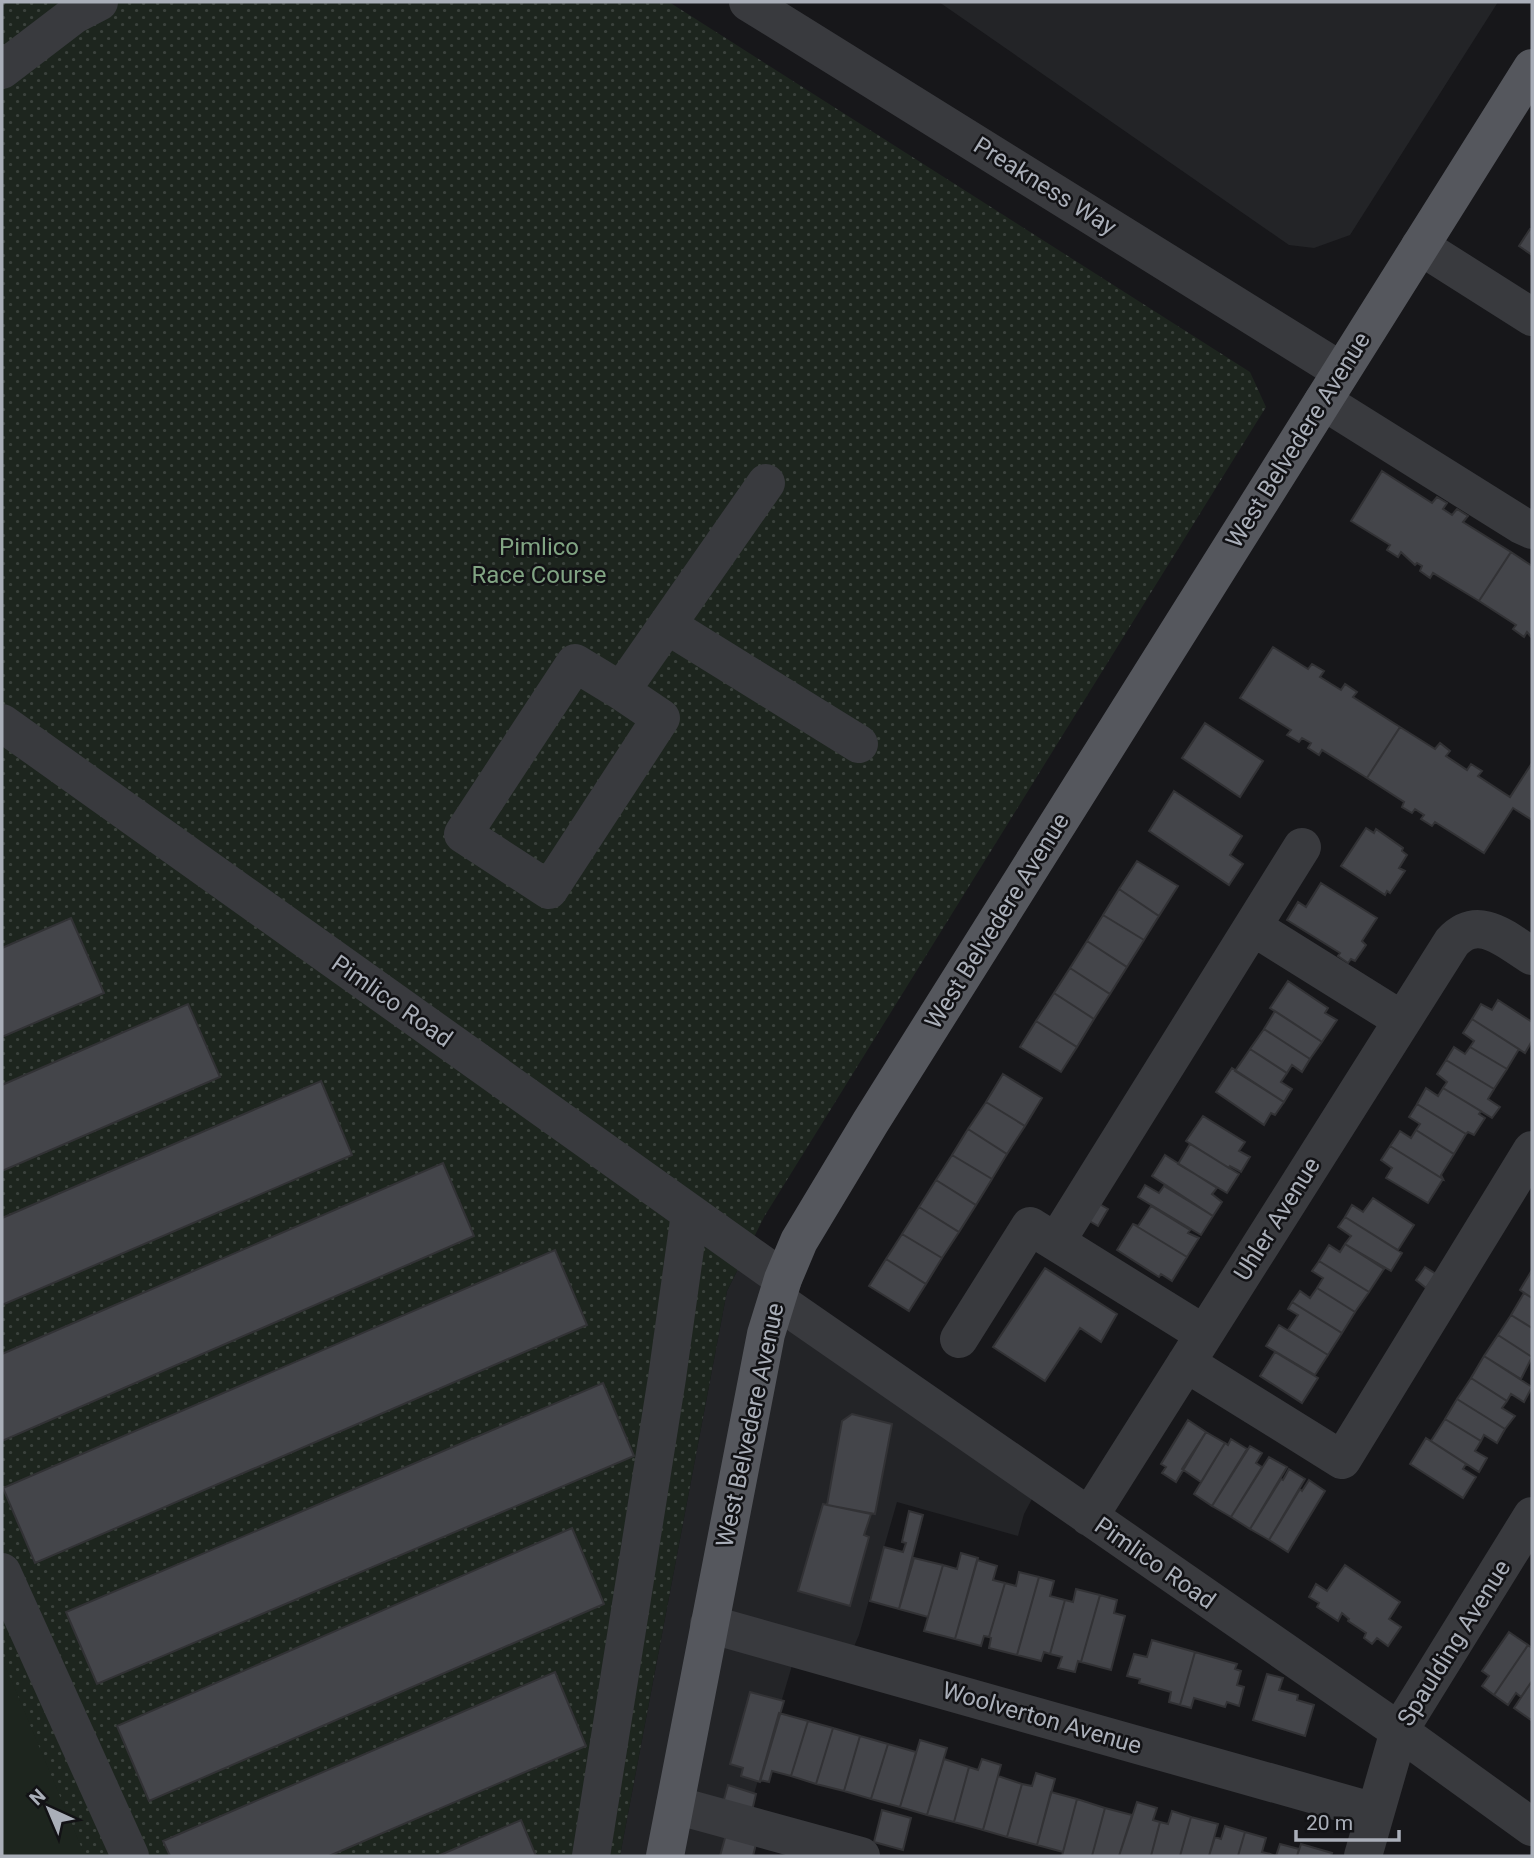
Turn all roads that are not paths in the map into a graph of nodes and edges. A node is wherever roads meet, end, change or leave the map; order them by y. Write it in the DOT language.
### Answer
graph roads {
  1 [pos="99,2"];
  2 [pos="748,2"];
  3 [pos="1532,68"];
  4 [pos="2,70"];
  5 [pos="1420,246"];
  6 [pos="1532,317"];
  7 [pos="1332,386"];
  8 [pos="766,483"];
  9 [pos="1532,530"];
  10 [pos="667,625"];
  11 [pos="621,691"];
  12 [pos="2,723"];
  13 [pos="859,744"];
  14 [pos="1302,847"];
  15 [pos="1253,927"];
  16 [pos="1532,956"];
  17 [pos="1402,1020"];
  18 [pos="1532,1150"];
  19 [pos="690,1213"];
  20 [pos="1056,1242"];
  21 [pos="780,1289"];
  22 [pos="959,1339"];
  23 [pos="1195,1349"];
  24 [pos="1532,1516"];
  25 [pos="1089,1517"];
  26 [pos="2,1572"];
  27 [pos="709,1624"];
  28 [pos="1399,1731"];
  29 [pos="675,1805"];
  30 [pos="1375,1812"];
  31 [pos="1532,1826"];
  32 [pos="130,1856"];
  33 [pos="591,1856"];
  34 [pos="666,1856"];
  35 [pos="861,1856"];
  36 [pos="1363,1856"];
  1 -- 4 [label="street"];
  2 -- 7 [label="street, Preakness Way"];
  3 -- 5 [label="main road, West Belvedere Avenue"];
  5 -- 6 [label="street"];
  5 -- 7 [label="main road, West Belvedere Avenue"];
  7 -- 9 [label="street, Preakness Way"];
  7 -- 21 [label="main road, West Belvedere Avenue"];
  8 -- 10 [label="street"];
  10 -- 11 [label="street"];
  10 -- 13 [label="street"];
  11 -- 11 [label="street"];
  12 -- 19 [label="street, Pimlico Road"];
  14 -- 15 [label="street"];
  15 -- 17 [label="street"];
  15 -- 20 [label="street"];
  16 -- 17 [label="street, Uhler Avenue"];
  17 -- 23 [label="street, Uhler Avenue"];
  18 -- 23 [label="street"];
  19 -- 21 [label="street, Pimlico Road"];
  19 -- 33 [label="street"];
  20 -- 22 [label="street"];
  20 -- 23 [label="street"];
  21 -- 25 [label="street, Pimlico Road"];
  21 -- 27 [label="main road, West Belvedere Avenue"];
  23 -- 25 [label="street, Uhler Avenue"];
  24 -- 28 [label="street, Spaulding Avenue"];
  25 -- 28 [label="street, Pimlico Road"];
  26 -- 32 [label="street"];
  27 -- 29 [label="main road, West Belvedere Avenue"];
  27 -- 30 [label="street, Woolverton Avenue"];
  28 -- 30 [label="street, Spaulding Avenue"];
  28 -- 31 [label="street, Pimlico Road"];
  29 -- 34 [label="main road, West Belvedere Avenue"];
  29 -- 35 [label="street"];
  30 -- 36 [label="street, Spaulding Avenue"];
}
